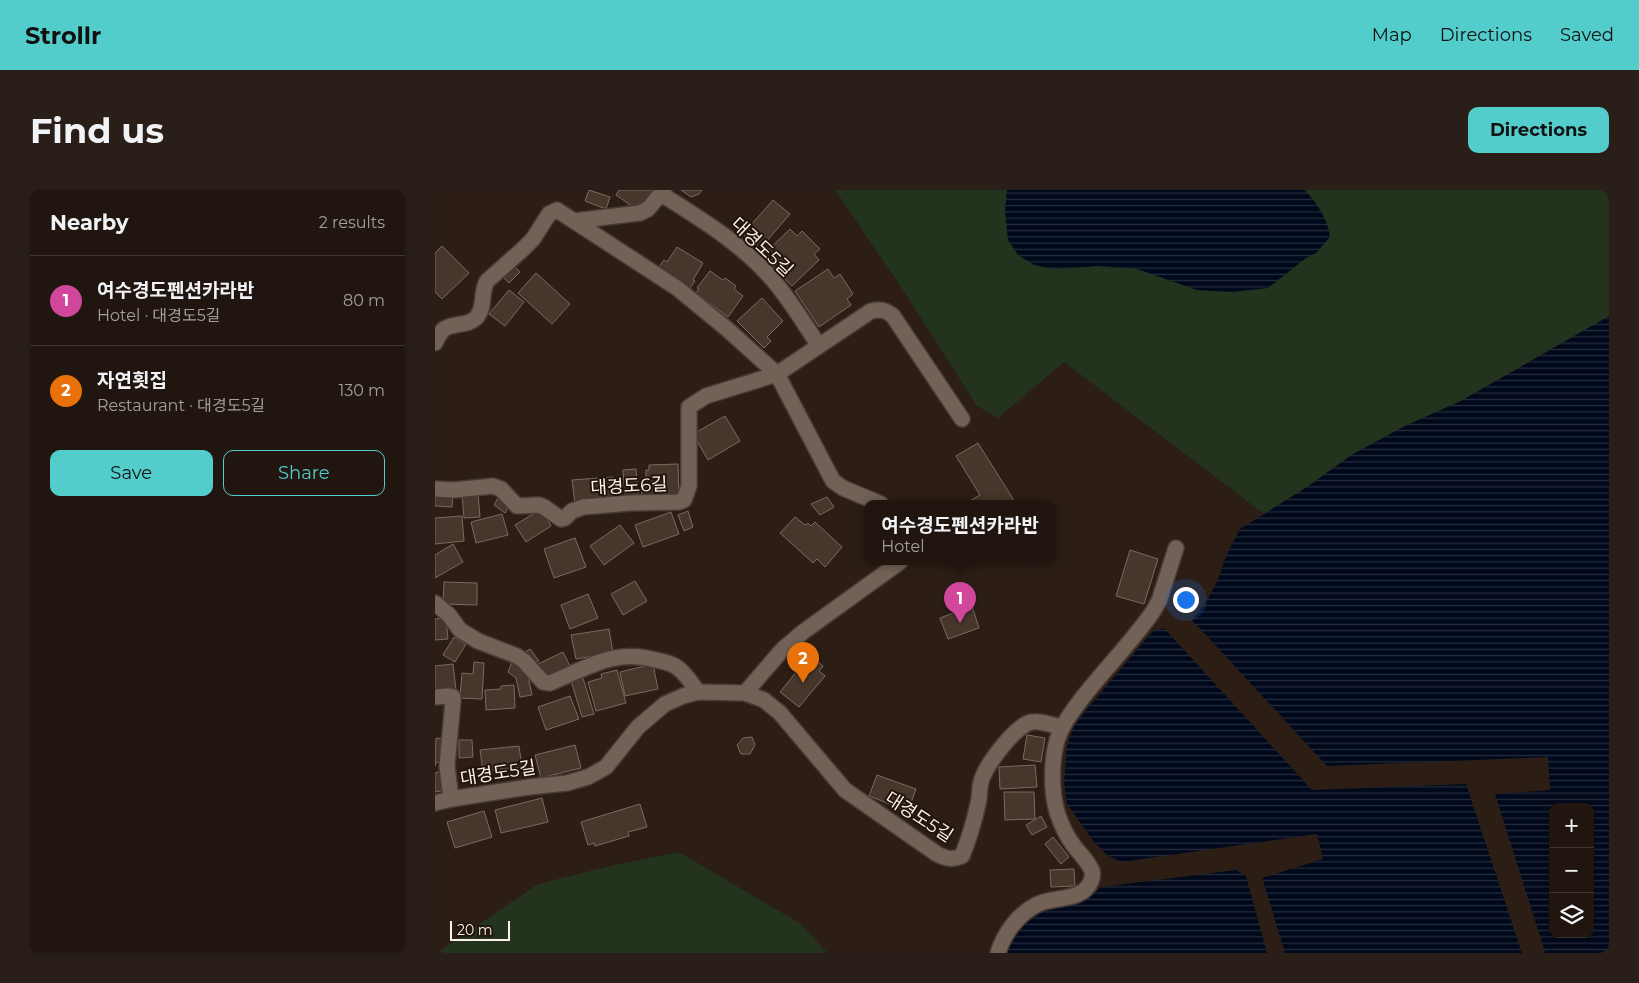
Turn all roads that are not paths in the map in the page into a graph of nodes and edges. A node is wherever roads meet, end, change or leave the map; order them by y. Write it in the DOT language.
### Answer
graph roads {
  1 [pos="662,192"];
  2 [pos="574,221"];
  3 [pos="435,343"];
  4 [pos="819,346"];
  5 [pos="777,374"];
  6 [pos="962,419"];
  7 [pos="435,489"];
  8 [pos="872,500"];
  9 [pos="1176,548"];
  10 [pos="896,565"];
  11 [pos="435,603"];
  12 [pos="698,692"];
  13 [pos="745,693"];
  14 [pos="435,697"];
  15 [pos="1062,727"];
  16 [pos="451,799"];
  17 [pos="435,804"];
  18 [pos="998,953"];
  1 -- 2 [label="street"];
  1 -- 4 [label="street, 대경도5길"];
  2 -- 3 [label="street"];
  2 -- 5 [label="street"];
  4 -- 5 [label="street"];
  4 -- 6 [label="street"];
  5 -- 7 [label="street, 대경도6길"];
  5 -- 8 [label="street"];
  9 -- 15 [label="street"];
  10 -- 13 [label="street"];
  11 -- 12 [label="street"];
  12 -- 13 [label="street, 대경도5길"];
  12 -- 16 [label="street, 대경도5길"];
  13 -- 15 [label="street, 대경도5길"];
  14 -- 16 [label="street, 대경도5길"];
  15 -- 18 [label="street"];
  16 -- 17 [label="street, 대경도5길"];
}
